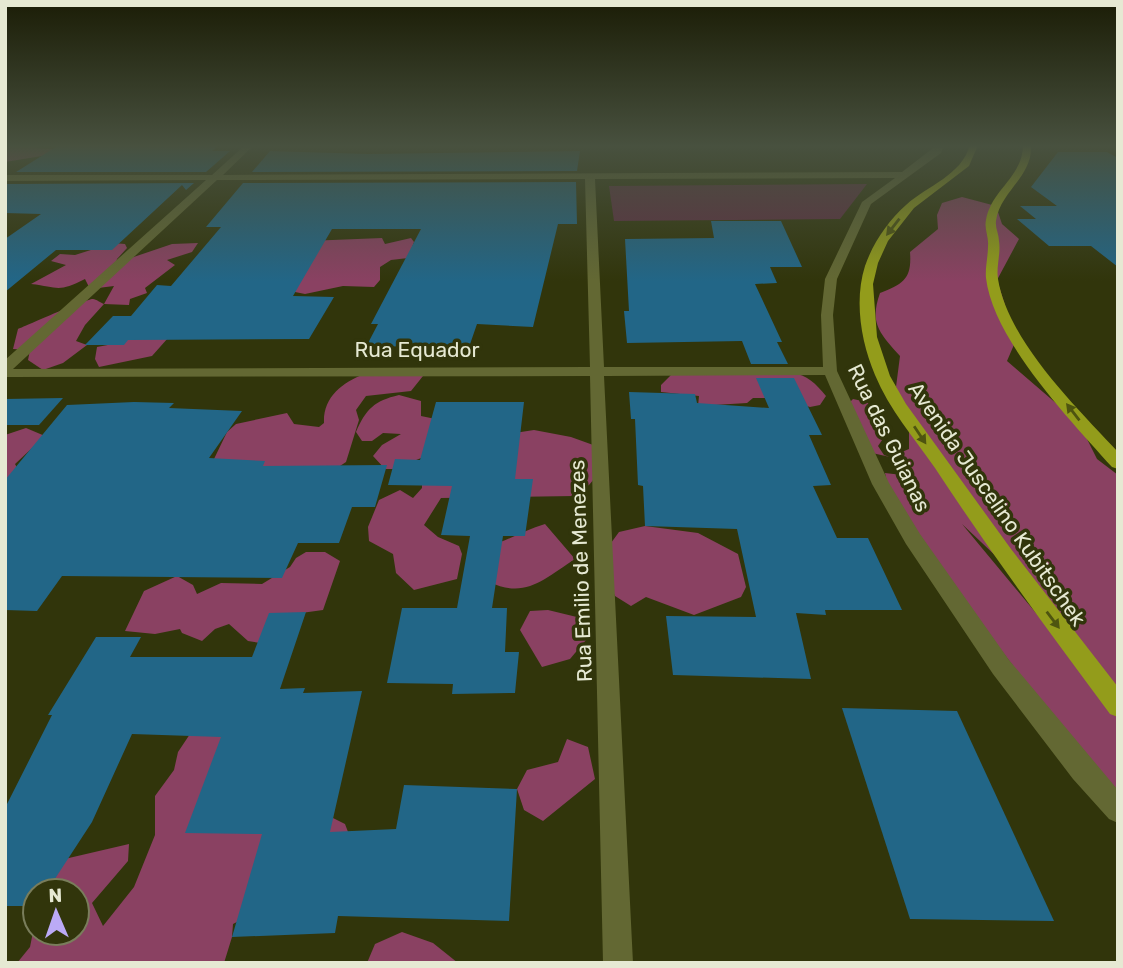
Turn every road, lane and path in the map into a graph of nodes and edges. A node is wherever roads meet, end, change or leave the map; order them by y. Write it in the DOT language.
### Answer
graph roads {
  1 [pos="201,190"];
  2 [pos="591,190"];
  3 [pos="882,190"];
  4 [pos="933,190"];
  5 [pos="1009,190"];
  6 [pos="5,370"];
  7 [pos="598,371"];
  8 [pos="830,371"];
  9 [pos="1118,463"];
  10 [pos="1118,706"];
  11 [pos="1118,810"];
  12 [pos="618,963"];
  1 -- 6 [label="street"];
  2 -- 7 [label="street, Rua Emilio de Menezes"];
  3 -- 8 [label="street, Rua das Guianas"];
  4 -- 10 [label="main road, Avenida Juscelino Kubitschek, one-way"];
  9 -- 5 [label="main road, one-way"];
  6 -- 7 [label="street, Rua Equador"];
  7 -- 8 [label="street, Rua Equador"];
  7 -- 12 [label="street, Rua Emilio de Menezes"];
  8 -- 11 [label="street, Rua das Guianas"];
}
